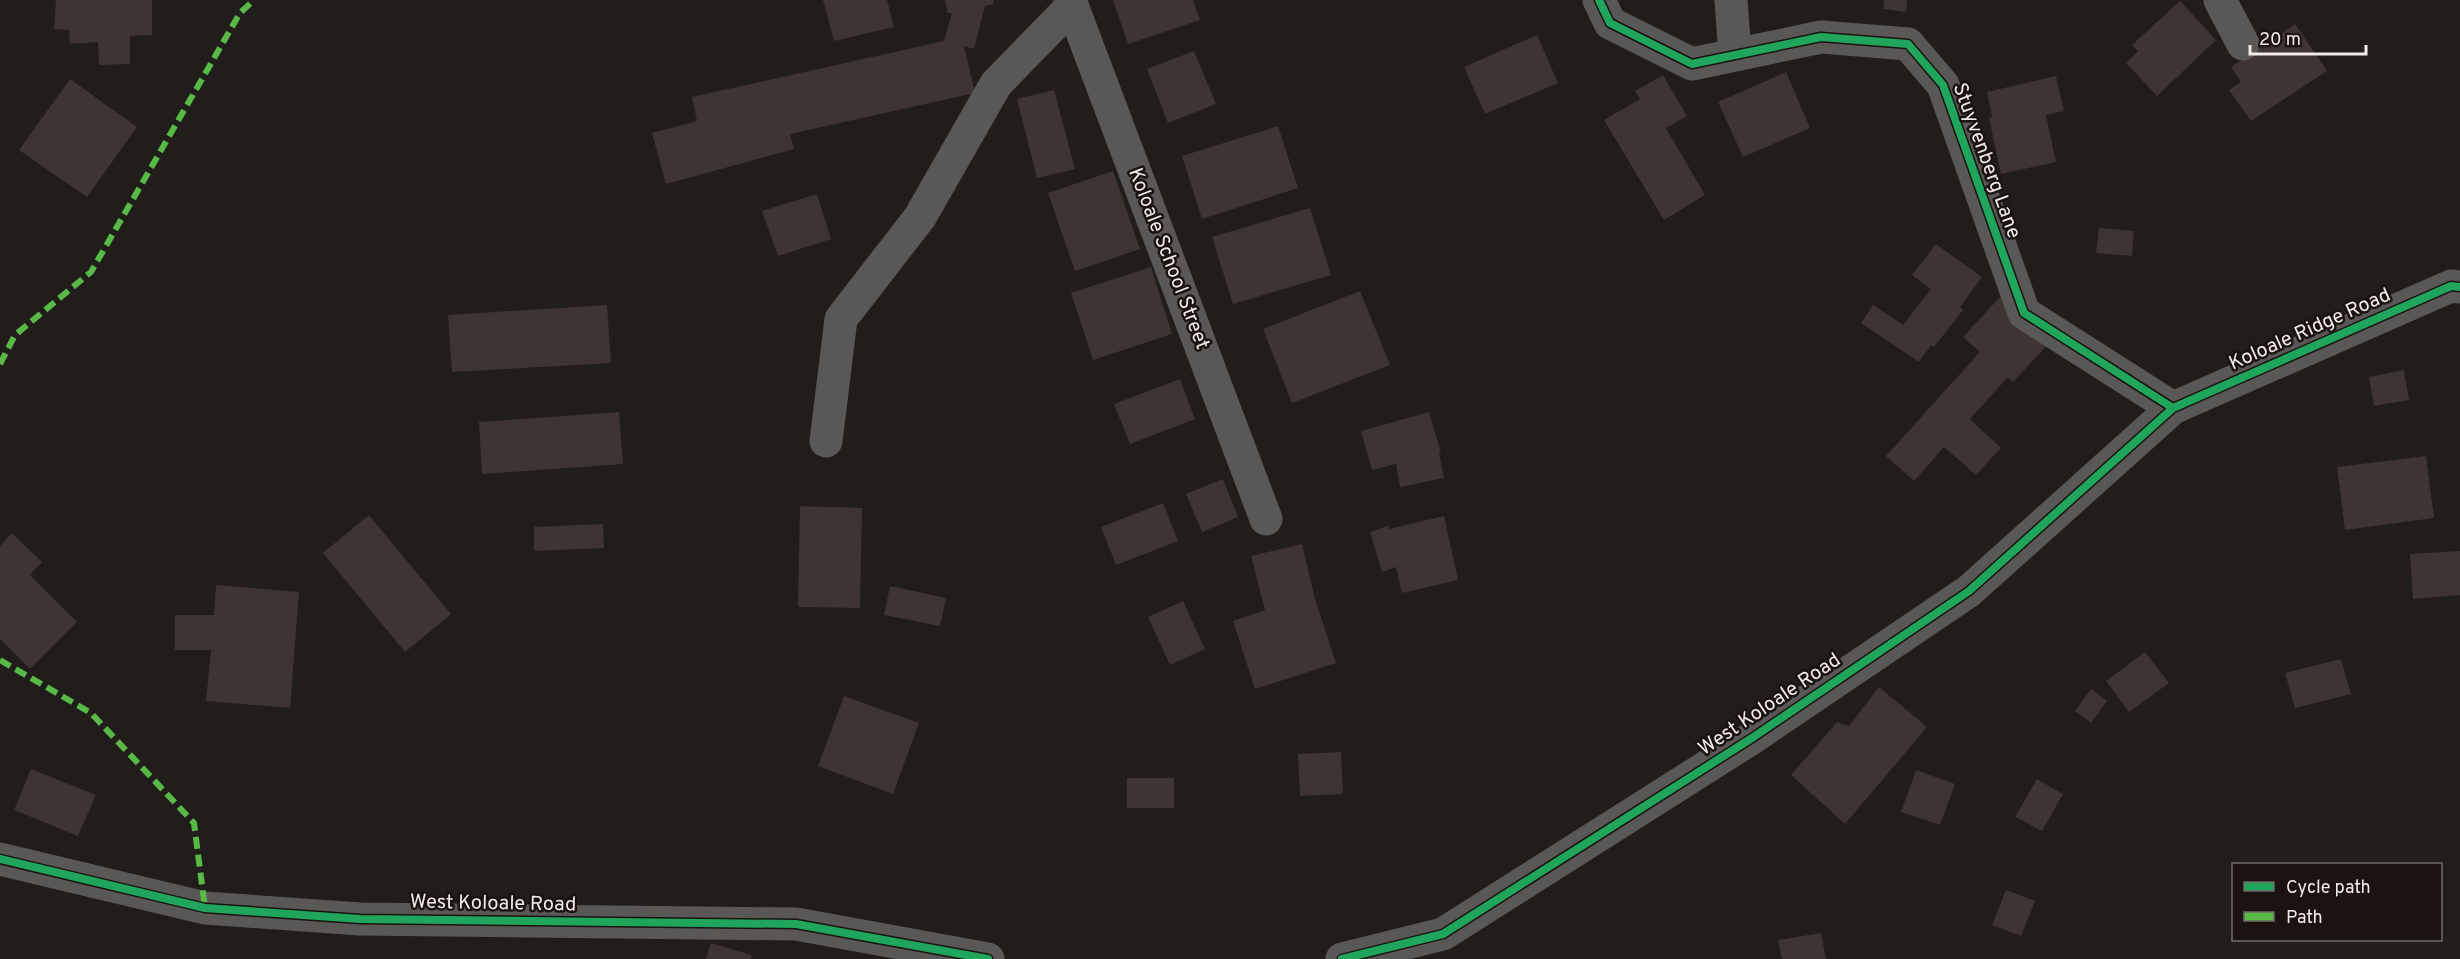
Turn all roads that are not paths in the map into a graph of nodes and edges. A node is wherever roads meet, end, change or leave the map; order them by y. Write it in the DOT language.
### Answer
graph roads {
  1 [pos="1599,0"];
  2 [pos="1731,0"];
  3 [pos="2220,0"];
  4 [pos="1071,3"];
  5 [pos="2243,44"];
  6 [pos="1735,55"];
  7 [pos="2460,287"];
  8 [pos="2173,408"];
  9 [pos="826,441"];
  10 [pos="1266,519"];
  11 [pos="0,859"];
  12 [pos="988,959"];
  13 [pos="1342,959"];
  1 -- 6 [label="street, Stuyvenberg Lane"];
  2 -- 6 [label="street"];
  3 -- 5 [label="street"];
  4 -- 9 [label="street"];
  4 -- 10 [label="street, Koloale School Street"];
  6 -- 8 [label="street, Stuyvenberg Lane"];
  7 -- 8 [label="street, Koloale Ridge Road"];
  8 -- 13 [label="street, West Koloale Road"];
  11 -- 12 [label="street, West Koloale Road"];
}
